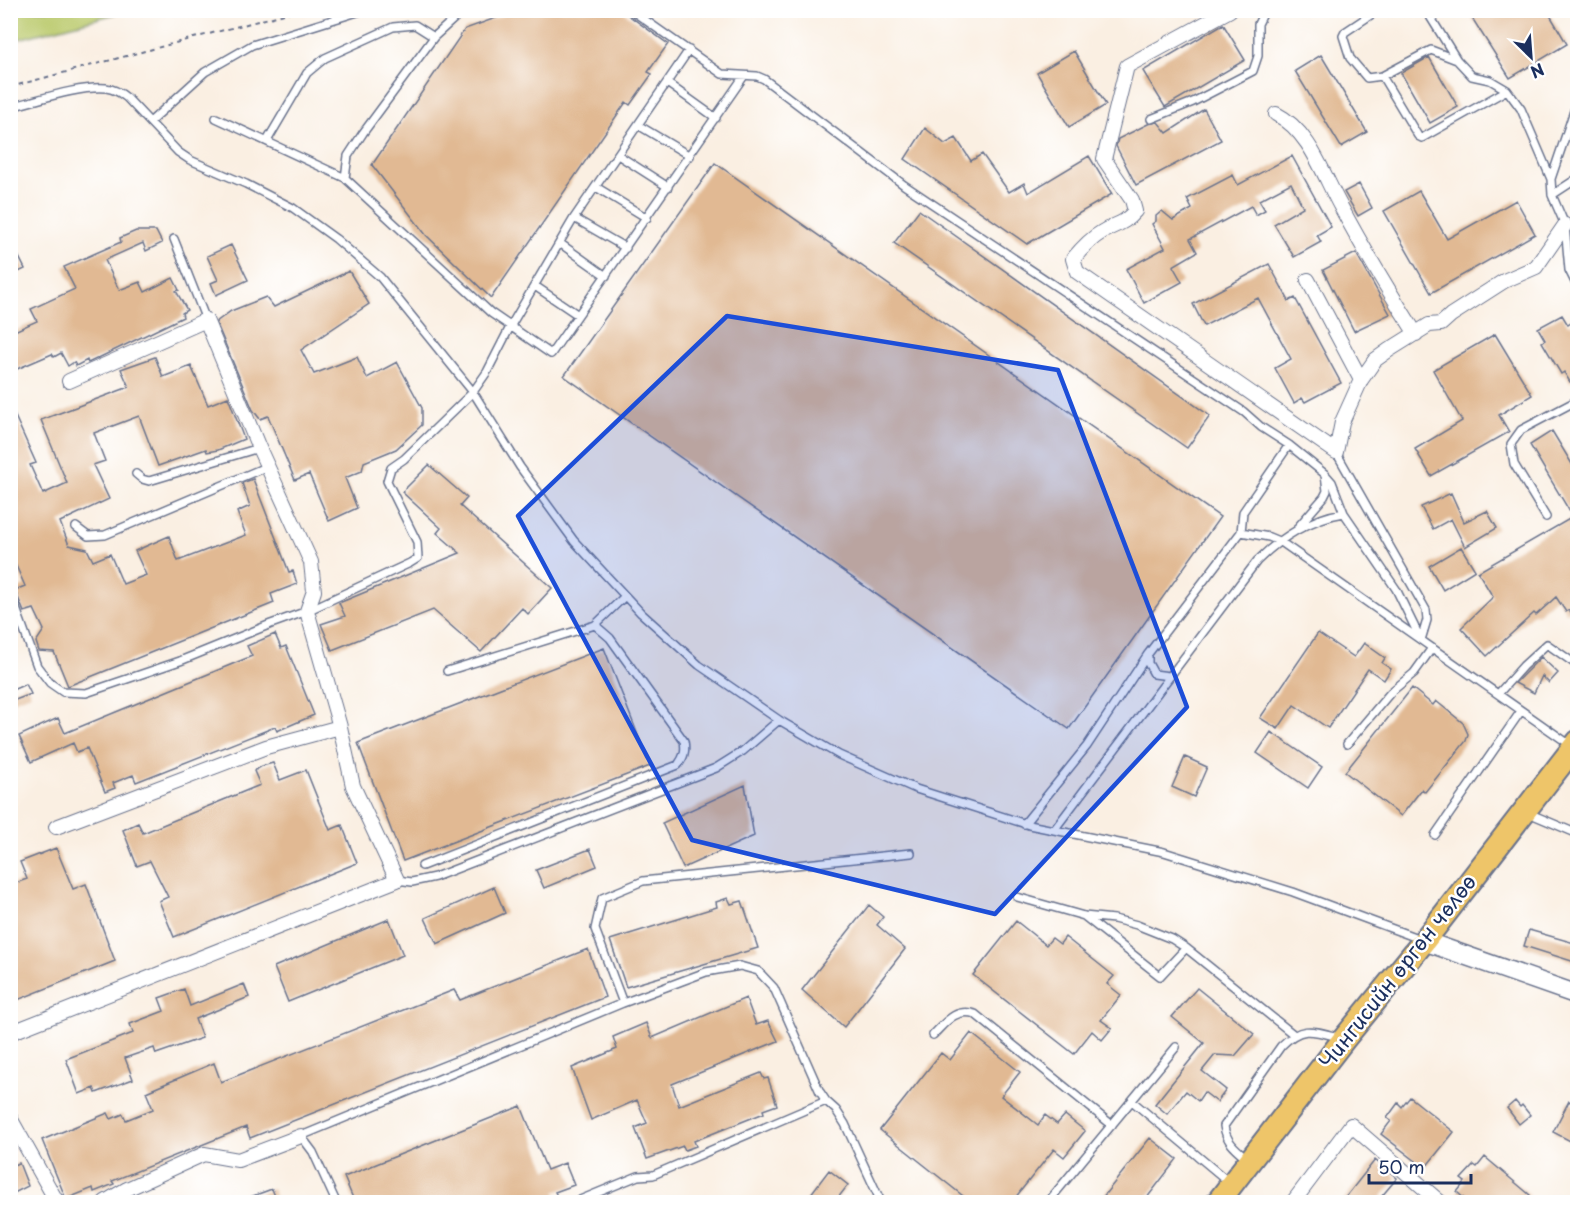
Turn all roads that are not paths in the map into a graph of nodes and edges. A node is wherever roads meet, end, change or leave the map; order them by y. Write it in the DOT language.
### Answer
graph roads {
  1 [pos="364,10"];
  2 [pos="478,10"];
  3 [pos="631,10"];
  4 [pos="1230,10"];
  5 [pos="1265,10"];
  6 [pos="1378,10"];
  7 [pos="1426,10"];
  8 [pos="434,38"];
  9 [pos="689,50"];
  10 [pos="1457,60"];
  11 [pos="744,76"];
  12 [pos="1382,76"];
  13 [pos="667,83"];
  14 [pos="1508,90"];
  15 [pos="1578,99"];
  16 [pos="10,107"];
  17 [pos="1275,114"];
  18 [pos="216,118"];
  19 [pos="716,118"];
  20 [pos="1150,119"];
  21 [pos="150,122"];
  22 [pos="638,125"];
  23 [pos="267,141"];
  24 [pos="618,155"];
  25 [pos="690,156"];
  26 [pos="345,178"];
  27 [pos="1578,178"];
  28 [pos="1551,179"];
  29 [pos="596,187"];
  30 [pos="668,188"];
  31 [pos="1552,195"];
  32 [pos="574,218"];
  33 [pos="647,218"];
  34 [pos="1565,225"];
  35 [pos="174,239"];
  36 [pos="561,244"];
  37 [pos="626,248"];
  38 [pos="606,276"];
  39 [pos="1308,280"];
  40 [pos="535,286"];
  41 [pos="1578,288"];
  42 [pos="578,315"];
  43 [pos="206,320"];
  44 [pos="510,327"];
  45 [pos="1416,334"];
  46 [pos="1361,380"];
  47 [pos="69,381"];
  48 [pos="473,392"];
  49 [pos="1578,400"];
  50 [pos="1289,445"];
  51 [pos="259,448"];
  52 [pos="1336,452"];
  53 [pos="268,466"];
  54 [pos="136,474"];
  55 [pos="1325,474"];
  56 [pos="1344,513"];
  57 [pos="1546,517"];
  58 [pos="76,527"];
  59 [pos="1241,532"];
  60 [pos="1296,532"];
  61 [pos="1281,542"];
  62 [pos="10,592"];
  63 [pos="625,596"];
  64 [pos="307,611"];
  65 [pos="595,625"];
  66 [pos="1421,640"];
  67 [pos="1432,648"];
  68 [pos="1148,654"];
  69 [pos="1578,658"];
  70 [pos="447,671"];
  71 [pos="1169,676"];
  72 [pos="1498,694"];
  73 [pos="1521,711"];
  74 [pos="779,720"];
  75 [pos="340,727"];
  76 [pos="1347,744"];
  77 [pos="1576,745"];
  78 [pos="1524,811"];
  79 [pos="1024,824"];
  80 [pos="56,827"];
  81 [pos="1054,830"];
  82 [pos="1578,834"];
  83 [pos="1435,835"];
  84 [pos="911,853"];
  85 [pos="422,866"];
  86 [pos="397,880"];
  87 [pos="1017,897"];
  88 [pos="1084,916"];
  89 [pos="1424,941"];
  90 [pos="1186,948"];
  91 [pos="1578,995"];
  92 [pos="623,1003"];
  93 [pos="10,1033"];
  94 [pos="1293,1034"];
  95 [pos="933,1035"];
  96 [pos="1344,1039"];
  97 [pos="1176,1047"];
  98 [pos="826,1101"];
  99 [pos="1132,1101"];
  100 [pos="10,1118"];
  101 [pos="1112,1125"];
  102 [pos="301,1136"];
  103 [pos="1250,1161"];
  104 [pos="1232,1184"];
  105 [pos="57,1203"];
  106 [pos="105,1203"];
  107 [pos="336,1203"];
  108 [pos="574,1203"];
  109 [pos="881,1203"];
  110 [pos="1048,1203"];
  111 [pos="1218,1203"];
  112 [pos="1293,1203"];
  113 [pos="1440,1203"];
  1 -- 21 [label="lane"];
  2 -- 8 [label="lane"];
  3 -- 9 [label="lane"];
  4 -- 52 [label="street"];
  5 -- 20 [label="lane"];
  6 -- 12 [label="lane"];
  7 -- 10 [label="lane"];
  8 -- 23 [label="lane"];
  8 -- 26 [label="lane"];
  9 -- 11 [label="lane"];
  9 -- 13 [label="lane"];
  10 -- 12 [label="lane"];
  10 -- 14 [label="lane"];
  11 -- 19 [label="lane"];
  11 -- 50 [label="lane"];
  12 -- 14 [label="lane"];
  13 -- 19 [label="lane"];
  13 -- 22 [label="lane"];
  14 -- 28 [label="lane"];
  15 -- 28 [label="lane"];
  16 -- 21 [label="lane"];
  17 -- 45 [label="street"];
  18 -- 23 [label="lane"];
  19 -- 25 [label="lane"];
  21 -- 48 [label="lane"];
  22 -- 24 [label="lane"];
  22 -- 25 [label="lane"];
  23 -- 26 [label="lane"];
  24 -- 29 [label="lane"];
  24 -- 30 [label="lane"];
  25 -- 30 [label="lane"];
  26 -- 44 [label="lane"];
  27 -- 31 [label="lane"];
  28 -- 31 [label="lane"];
  29 -- 32 [label="lane"];
  29 -- 33 [label="lane"];
  30 -- 33 [label="lane"];
  31 -- 34 [label="lane"];
  32 -- 36 [label="lane"];
  32 -- 37 [label="lane"];
  33 -- 37 [label="lane"];
  34 -- 41 [label="lane"];
  34 -- 45 [label="street"];
  35 -- 43 [label="lane"];
  36 -- 38 [label="lane"];
  36 -- 40 [label="lane"];
  37 -- 38 [label="lane"];
  38 -- 42 [label="lane"];
  39 -- 46 [label="street"];
  40 -- 42 [label="lane"];
  40 -- 44 [label="lane"];
  42 -- 44 [label="lane"];
  43 -- 47 [label="street"];
  43 -- 51 [label="street"];
  44 -- 48 [label="lane"];
  45 -- 46 [label="street"];
  46 -- 52 [label="street"];
  48 -- 63 [label="lane"];
  48 -- 64 [label="lane"];
  49 -- 57 [label="lane"];
  50 -- 55 [label="lane"];
  50 -- 59 [label="lane"];
  51 -- 53 [label="street"];
  51 -- 54 [label="lane"];
  52 -- 66 [label="lane"];
  53 -- 58 [label="lane"];
  53 -- 64 [label="street"];
  55 -- 56 [label="lane"];
  55 -- 60 [label="lane"];
  56 -- 60 [label="lane"];
  56 -- 66 [label="lane"];
  59 -- 61 [label="lane"];
  59 -- 68 [label="lane"];
  60 -- 61 [label="lane"];
  61 -- 66 [label="lane"];
  61 -- 71 [label="lane"];
  62 -- 64 [label="lane"];
  63 -- 65 [label="lane"];
  63 -- 74 [label="lane"];
  64 -- 75 [label="street"];
  65 -- 70 [label="lane"];
  65 -- 85 [label="lane"];
  66 -- 67 [label="lane"];
  67 -- 72 [label="lane"];
  67 -- 76 [label="lane"];
  68 -- 71 [label="lane"];
  68 -- 79 [label="lane"];
  69 -- 72 [label="lane"];
  71 -- 81 [label="lane"];
  72 -- 73 [label="lane"];
  73 -- 77 [label="lane"];
  73 -- 83 [label="lane"];
  74 -- 79 [label="lane"];
  74 -- 86 [label="lane"];
  75 -- 80 [label="street"];
  75 -- 86 [label="street"];
  77 -- 78 [label="highway, Чингисийн өргөн чөлөө"];
  78 -- 82 [label="lane"];
  78 -- 89 [label="highway, Чингисийн өргөн чөлөө"];
  79 -- 81 [label="lane"];
  81 -- 89 [label="lane"];
  84 -- 92 [label="lane"];
  86 -- 93 [label="street"];
  87 -- 88 [label="lane"];
  88 -- 90 [label="lane"];
  88 -- 90 [label="lane"];
  89 -- 91 [label="street"];
  89 -- 96 [label="highway, Чингисийн өргөн чөлөө"];
  90 -- 94 [label="lane"];
  92 -- 98 [label="lane"];
  92 -- 102 [label="lane"];
  94 -- 96 [label="lane"];
  94 -- 103 [label="lane"];
  95 -- 101 [label="lane"];
  96 -- 103 [label="highway, Чингисийн өргөн чөлөө"];
  97 -- 99 [label="lane"];
  98 -- 108 [label="lane"];
  98 -- 109 [label="lane"];
  99 -- 101 [label="lane"];
  99 -- 104 [label="lane"];
  100 -- 105 [label="street"];
  101 -- 110 [label="lane"];
  102 -- 106 [label="street"];
  102 -- 107 [label="lane"];
  103 -- 104 [label="highway, Чингисийн өргөн чөлөө"];
  104 -- 111 [label="highway, Чингисийн өргөн чөлөө"];
  112 -- 113 [label="street"];
}
